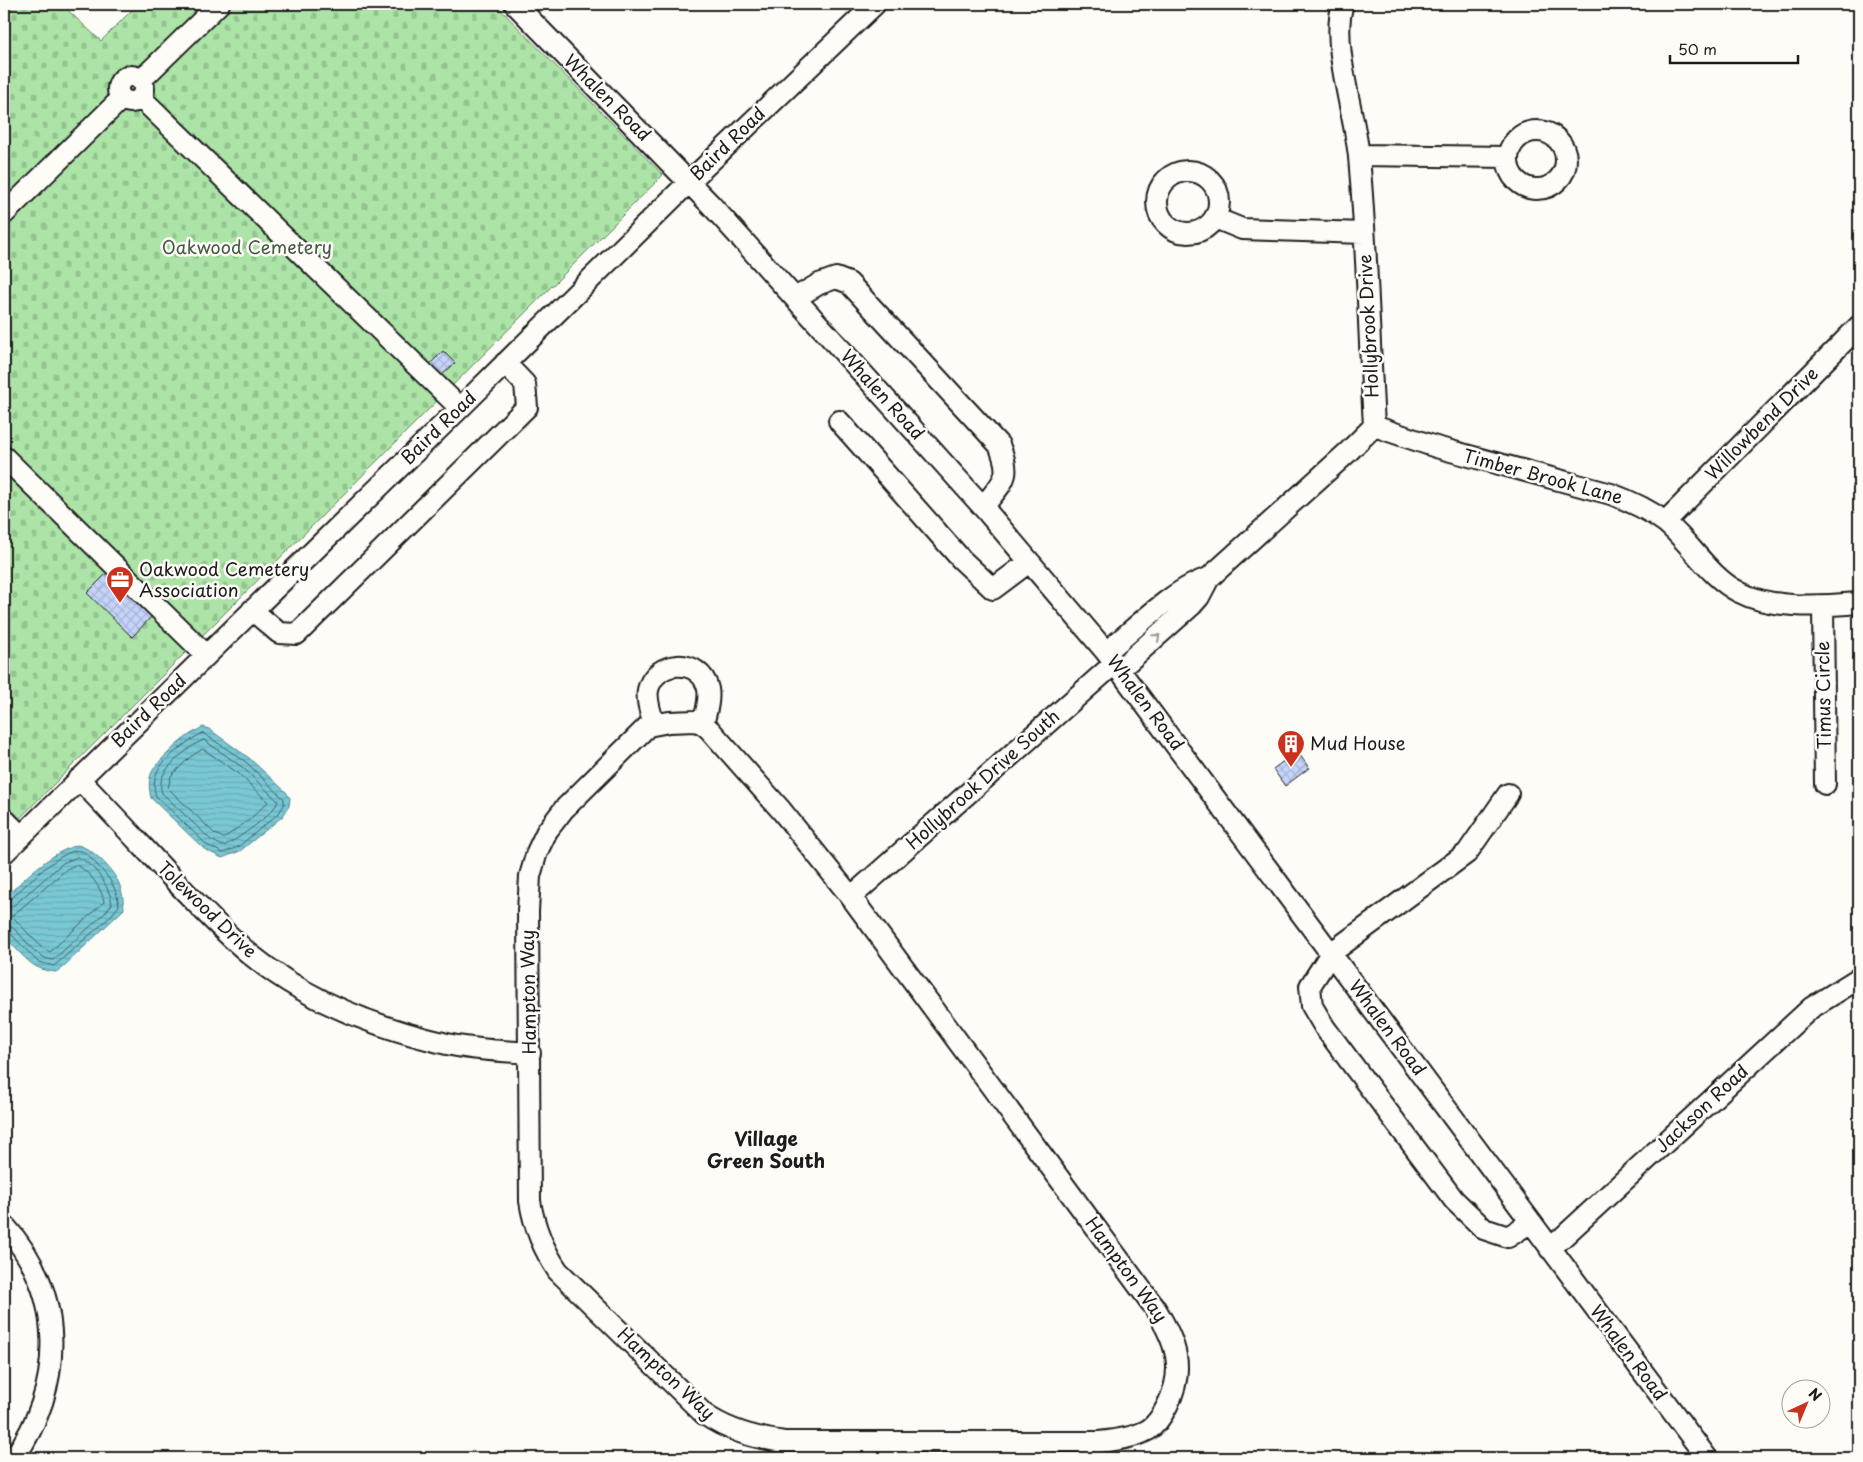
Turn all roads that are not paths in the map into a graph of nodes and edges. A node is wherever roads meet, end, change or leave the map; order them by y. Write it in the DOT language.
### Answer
graph roads {
  1 [pos="219,4"];
  2 [pos="515,4"];
  3 [pos="875,4"];
  4 [pos="1343,4"];
  5 [pos="134,92"];
  6 [pos="1359,155"];
  7 [pos="1507,157"];
  8 [pos="689,182"];
  9 [pos="4,214"];
  10 [pos="1215,218"];
  11 [pos="1364,234"];
  12 [pos="795,298"];
  13 [pos="1859,326"];
  14 [pos="505,363"];
  15 [pos="460,408"];
  16 [pos="839,421"];
  17 [pos="1374,426"];
  18 [pos="4,457"];
  19 [pos="983,507"];
  20 [pos="1665,522"];
  21 [pos="1029,562"];
  22 [pos="1859,604"];
  23 [pos="1823,606"];
  24 [pos="252,610"];
  25 [pos="206,655"];
  26 [pos="1114,661"];
  27 [pos="654,724"];
  28 [pos="703,724"];
  29 [pos="79,780"];
  30 [pos="1825,784"];
  31 [pos="1508,794"];
  32 [pos="4,819"];
  33 [pos="21,836"];
  34 [pos="4,853"];
  35 [pos="851,897"];
  36 [pos="1331,953"];
  37 [pos="1859,978"];
  38 [pos="530,1053"];
  39 [pos="1531,1222"];
  40 [pos="4,1225"];
  41 [pos="1550,1249"];
  42 [pos="926,1451"];
  43 [pos="14,1458"];
  44 [pos="1707,1458"];
  1 -- 5 [label="street"];
  2 -- 8 [label="street, Whalen Road"];
  3 -- 8 [label="street, Baird Road"];
  4 -- 6 [label="street, Hollybrook Drive"];
  5 -- 9 [label="street"];
  5 -- 15 [label="street"];
  6 -- 7 [label="street"];
  6 -- 11 [label="street, Hollybrook Drive"];
  8 -- 12 [label="street, Whalen Road"];
  8 -- 14 [label="street, Baird Road"];
  10 -- 11 [label="street"];
  11 -- 17 [label="street, Hollybrook Drive"];
  12 -- 19 [label="street, Whalen Road"];
  12 -- 19 [label="street"];
  13 -- 20 [label="street, Willowbend Drive"];
  14 -- 15 [label="street, Baird Road"];
  14 -- 24 [label="street"];
  15 -- 24 [label="street, Baird Road"];
  16 -- 21 [label="street"];
  17 -- 20 [label="street, Timber Brook Lane"];
  17 -- 26 [label="street"];
  18 -- 25 [label="street"];
  19 -- 21 [label="street, Whalen Road"];
  20 -- 23 [label="street, Timber Brook Lane"];
  21 -- 26 [label="street, Whalen Road"];
  22 -- 23 [label="street, Timber Brook Lane"];
  23 -- 30 [label="street, Timus Circle"];
  24 -- 25 [label="street, Baird Road"];
  25 -- 29 [label="street, Baird Road"];
  26 -- 35 [label="street, Hollybrook Drive South"];
  26 -- 36 [label="street, Whalen Road"];
  27 -- 28 [label="street, Hampton Way"];
  27 -- 28 [label="street"];
  27 -- 38 [label="street, Hampton Way"];
  28 -- 35 [label="street, Hampton Way"];
  29 -- 33 [label="street, Baird Road"];
  29 -- 38 [label="street, Tolewood Drive"];
  31 -- 36 [label="street"];
  32 -- 33 [label="street"];
  33 -- 34 [label="street, Baird Road"];
  35 -- 42 [label="street, Hampton Way"];
  36 -- 39 [label="street, Whalen Road"];
  36 -- 39 [label="street"];
  37 -- 41 [label="street, Jackson Road"];
  38 -- 42 [label="street, Hampton Way"];
  39 -- 41 [label="street, Whalen Road"];
  40 -- 43 [label="street"];
  41 -- 44 [label="street, Whalen Road"];
}
